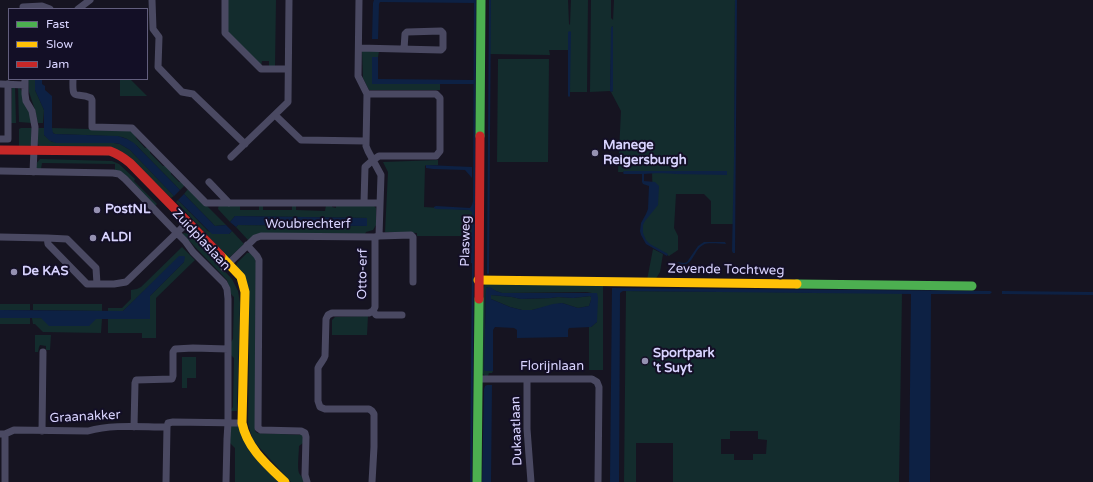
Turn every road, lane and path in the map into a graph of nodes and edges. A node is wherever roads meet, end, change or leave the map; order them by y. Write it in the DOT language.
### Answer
graph roads {
  1 [pos="90,0"];
  2 [pos="152,0"];
  3 [pos="225,0"];
  4 [pos="289,0"];
  5 [pos="359,0"];
  6 [pos="481,0"];
  7 [pos="23,5"];
  8 [pos="47,8"];
  9 [pos="79,8"];
  10 [pos="358,48"];
  11 [pos="404,49"];
  12 [pos="288,69"];
  13 [pos="73,80"];
  14 [pos="25,82"];
  15 [pos="0,84"];
  16 [pos="8,84"];
  17 [pos="367,94"];
  18 [pos="275,115"];
  19 [pos="0,139"];
  20 [pos="366,142"];
  21 [pos="245,144"];
  22 [pos="0,150"];
  23 [pos="33,154"];
  24 [pos="0,157"];
  25 [pos="231,157"];
  26 [pos="373,160"];
  27 [pos="0,171"];
  28 [pos="33,172"];
  29 [pos="209,182"];
  30 [pos="229,203"];
  31 [pos="364,203"];
  32 [pos="380,203"];
  33 [pos="183,227"];
  34 [pos="377,236"];
  35 [pos="0,237"];
  36 [pos="47,238"];
  37 [pos="247,245"];
  38 [pos="226,266"];
  39 [pos="478,280"];
  40 [pos="413,282"];
  41 [pos="97,284"];
  42 [pos="972,286"];
  43 [pos="373,311"];
  44 [pos="402,316"];
  45 [pos="228,348"];
  46 [pos="43,352"];
  47 [pos="479,379"];
  48 [pos="527,379"];
  49 [pos="242,422"];
  50 [pos="228,423"];
  51 [pos="134,427"];
  52 [pos="167,427"];
  53 [pos="42,431"];
  54 [pos="3,434"];
  55 [pos="5,482"];
  56 [pos="166,482"];
  57 [pos="226,482"];
  58 [pos="285,482"];
  59 [pos="307,482"];
  60 [pos="372,482"];
  61 [pos="477,482"];
  62 [pos="531,482"];
  63 [pos="598,482"];
  1 -- 9 [label="street"];
  2 -- 21 [label="street"];
  3 -- 12 [label="street"];
  4 -- 12 [label="street"];
  5 -- 10 [label="street"];
  6 -- 39 [label="street, Plasweg"];
  7 -- 8 [label="street"];
  10 -- 11 [label="street"];
  10 -- 17 [label="street"];
  11 -- 11 [label="street"];
  12 -- 18 [label="street"];
  13 -- 30 [label="street, Woubrechterf"];
  14 -- 16 [label="street"];
  14 -- 23 [label="street"];
  15 -- 16 [label="street"];
  16 -- 19 [label="street"];
  17 -- 20 [label="street"];
  17 -- 26 [label="street"];
  18 -- 20 [label="street"];
  18 -- 21 [label="street"];
  20 -- 26 [label="street"];
  21 -- 25 [label="street"];
  22 -- 23 [label="street, Zuidplaslaan"];
  23 -- 24 [label="street, Zuidplaslaan"];
  23 -- 28 [label="street"];
  23 -- 33 [label="street, Zuidplaslaan"];
  26 -- 31 [label="street"];
  26 -- 32 [label="street"];
  27 -- 28 [label="street, Zuidplaslaan"];
  28 -- 33 [label="street, Zuidplaslaan"];
  29 -- 30 [label="street"];
  30 -- 31 [label="street, Woubrechterf"];
  31 -- 32 [label="street, Woubrechterf"];
  32 -- 34 [label="street"];
  33 -- 38 [label="street, Zuidplaslaan"];
  33 -- 41 [label="street"];
  33 -- 45 [label="street, Zuidplaslaan"];
  34 -- 37 [label="street, Woubrechterf"];
  34 -- 40 [label="street, Woubrechterf"];
  34 -- 43 [label="street, Otto-erf"];
  35 -- 36 [label="street"];
  36 -- 41 [label="street"];
  36 -- 41 [label="street"];
  37 -- 38 [label="street, Woubrechterf"];
  37 -- 59 [label="street"];
  38 -- 49 [label="street, Zuidplaslaan"];
  39 -- 42 [label="street, Zevende Tochtweg"];
  39 -- 47 [label="street, Plasweg"];
  43 -- 44 [label="street, Otto-erf"];
  43 -- 60 [label="street, Otto-erf"];
  45 -- 50 [label="street, Zuidplaslaan"];
  45 -- 51 [label="street"];
  46 -- 53 [label="street"];
  47 -- 48 [label="street, Florijnlaan"];
  47 -- 61 [label="street, Plasweg"];
  48 -- 62 [label="street, Dukaatlaan"];
  48 -- 63 [label="street, Florijnlaan"];
  49 -- 50 [label="street, Graanakker"];
  49 -- 58 [label="street, Zuidplaslaan"];
  50 -- 52 [label="street, Graanakker"];
  50 -- 57 [label="street, Zuidplaslaan"];
  51 -- 52 [label="street, Graanakker"];
  51 -- 53 [label="street, Graanakker"];
  52 -- 56 [label="street"];
  53 -- 54 [label="street, Graanakker"];
  54 -- 55 [label="street, Graanakker"];
}
